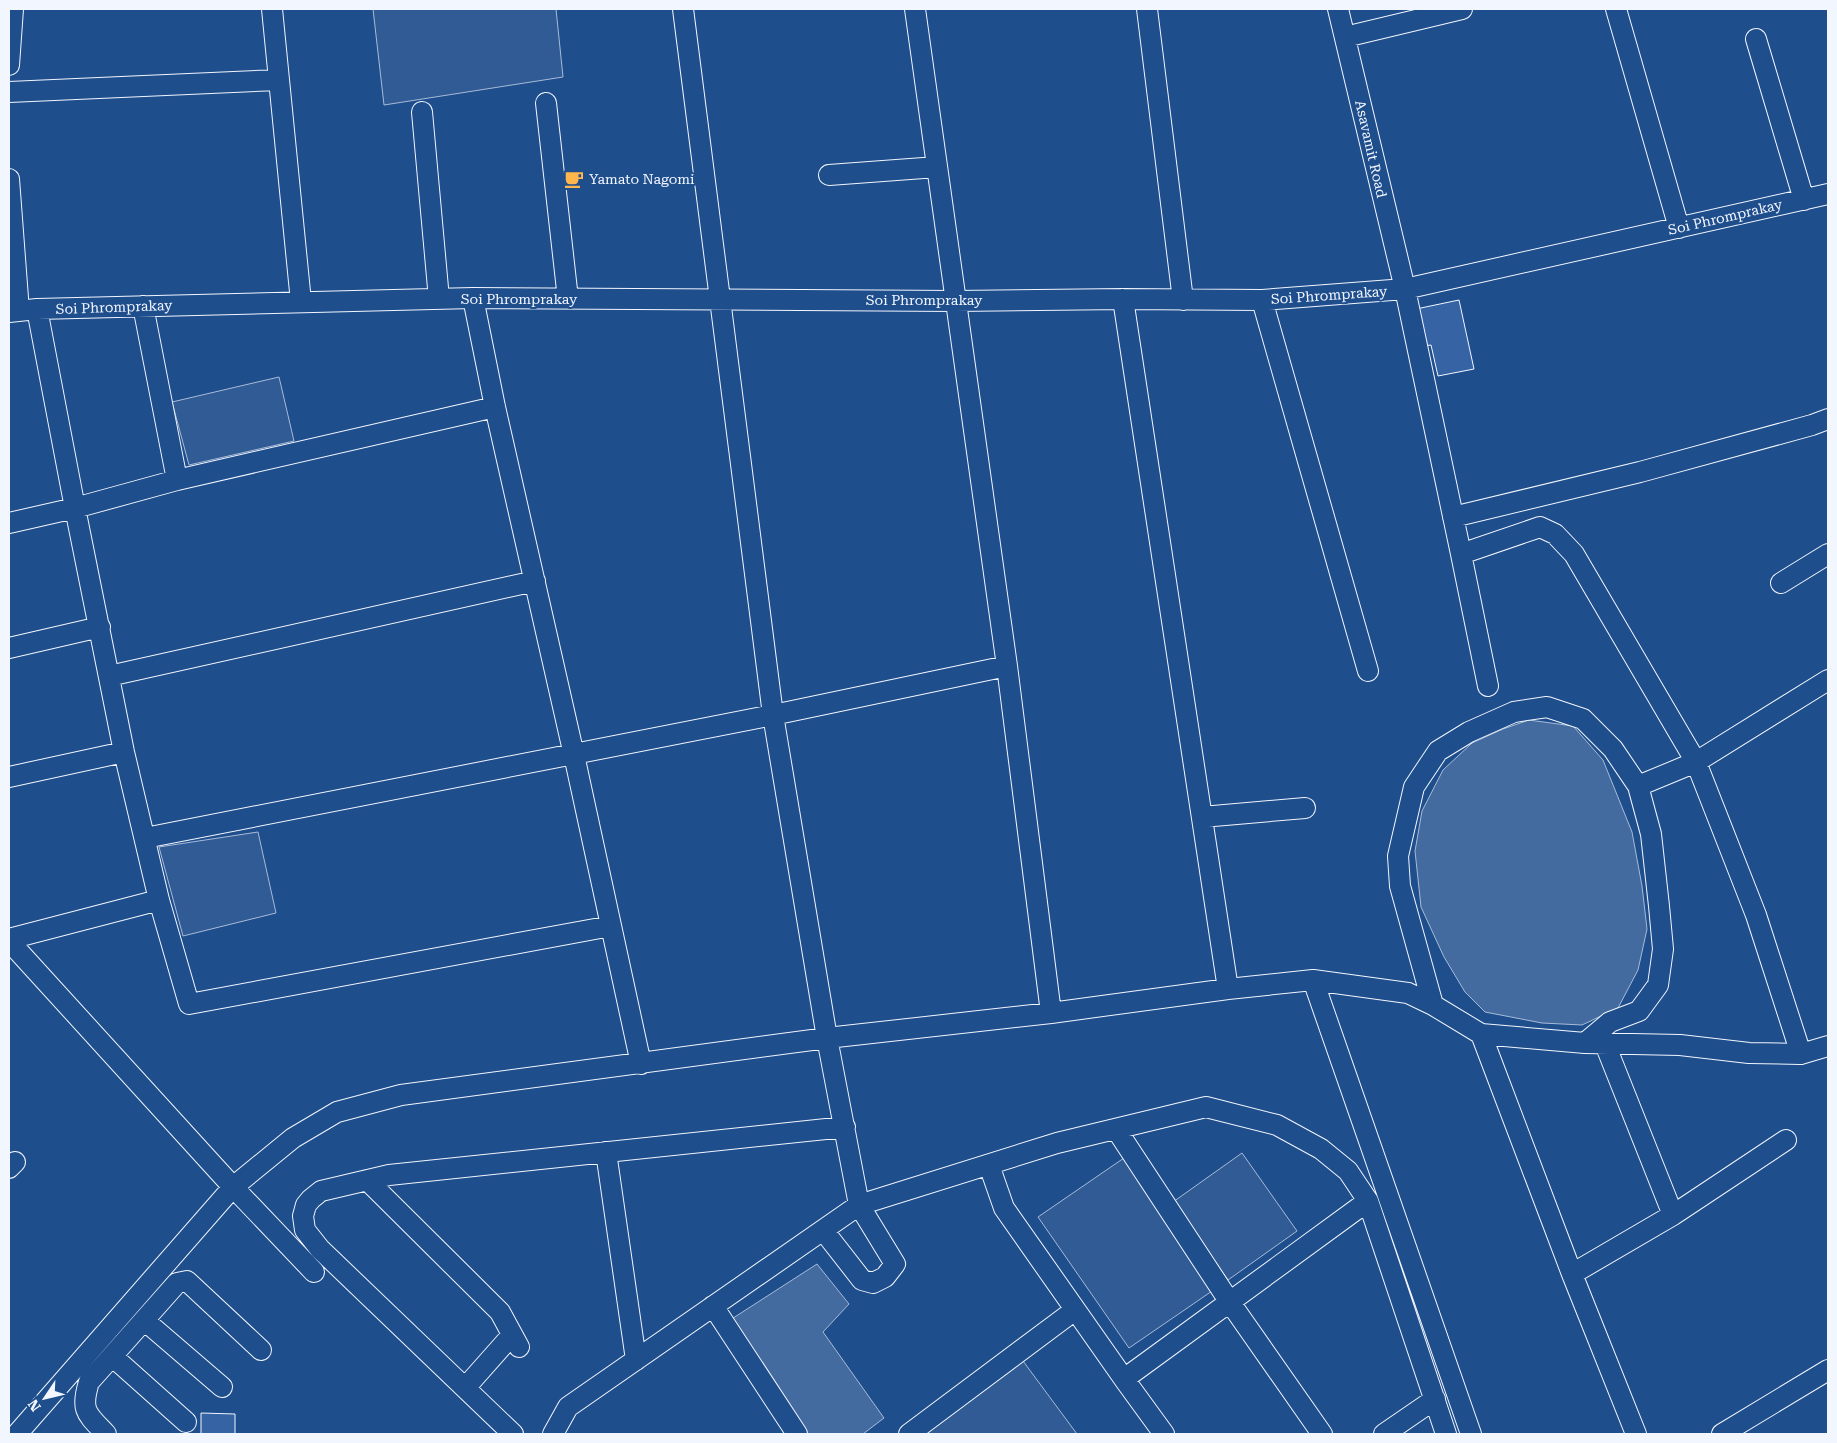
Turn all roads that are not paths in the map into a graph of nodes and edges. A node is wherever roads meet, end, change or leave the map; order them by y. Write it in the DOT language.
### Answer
graph roads {
  1 [pos="13,9"];
  2 [pos="272,9"];
  3 [pos="683,9"];
  4 [pos="915,9"];
  5 [pos="1147,9"];
  6 [pos="1338,9"];
  7 [pos="1462,9"];
  8 [pos="1616,9"];
  9 [pos="1345,37"];
  10 [pos="1756,39"];
  11 [pos="9,65"];
  12 [pos="279,80"];
  13 [pos="9,92"];
  14 [pos="546,103"];
  15 [pos="422,112"];
  16 [pos="937,167"];
  17 [pos="829,175"];
  18 [pos="9,179"];
  19 [pos="1828,194"];
  20 [pos="1804,200"];
  21 [pos="1678,228"];
  22 [pos="1405,289"];
  23 [pos="473,298"];
  24 [pos="439,299"];
  25 [pos="568,299"];
  26 [pos="721,299"];
  27 [pos="1123,299"];
  28 [pos="1183,300"];
  29 [pos="1262,300"];
  30 [pos="955,301"];
  31 [pos="301,302"];
  32 [pos="143,306"];
  33 [pos="22,311"];
  34 [pos="495,407"];
  35 [pos="1828,419"];
  36 [pos="176,480"];
  37 [pos="75,508"];
  38 [pos="1453,517"];
  39 [pos="9,523"];
  40 [pos="1461,554"];
  41 [pos="1828,554"];
  42 [pos="535,582"];
  43 [pos="1781,583"];
  44 [pos="100,627"];
  45 [pos="9,648"];
  46 [pos="1007,666"];
  47 [pos="1368,671"];
  48 [pos="109,676"];
  49 [pos="1828,680"];
  50 [pos="1488,686"];
  51 [pos="773,715"];
  52 [pos="124,752"];
  53 [pos="574,754"];
  54 [pos="1696,762"];
  55 [pos="9,777"];
  56 [pos="1638,786"];
  57 [pos="1305,808"];
  58 [pos="1202,817"];
  59 [pos="145,838"];
  60 [pos="159,900"];
  61 [pos="611,926"];
  62 [pos="9,940"];
  63 [pos="1313,980"];
  64 [pos="1228,988"];
  65 [pos="1434,1005"];
  66 [pos="1051,1013"];
  67 [pos="1481,1034"];
  68 [pos="827,1038"];
  69 [pos="1584,1043"];
  70 [pos="1605,1044"];
  71 [pos="1828,1046"];
  72 [pos="1801,1054"];
  73 [pos="641,1064"];
  74 [pos="845,1127"];
  75 [pos="1116,1129"];
  76 [pos="1786,1140"];
  77 [pos="606,1152"];
  78 [pos="989,1165"];
  79 [pos="367,1180"];
  80 [pos="233,1187"];
  81 [pos="1368,1201"];
  82 [pos="859,1205"];
  83 [pos="1673,1215"];
  84 [pos="823,1230"];
  85 [pos="314,1272"];
  86 [pos="1572,1274"];
  87 [pos="1229,1301"];
  88 [pos="713,1306"];
  89 [pos="1075,1310"];
  90 [pos="144,1320"];
  91 [pos="261,1350"];
  92 [pos="112,1356"];
  93 [pos="636,1360"];
  94 [pos="1828,1370"];
  95 [pos="1124,1378"];
  96 [pos="222,1387"];
  97 [pos="465,1388"];
  98 [pos="1435,1399"];
  99 [pos="186,1422"];
  100 [pos="17,1434"];
  101 [pos="106,1434"];
  102 [pos="513,1434"];
  103 [pos="553,1434"];
  104 [pos="798,1434"];
  105 [pos="909,1434"];
  106 [pos="1164,1434"];
  107 [pos="1322,1434"];
  108 [pos="1384,1434"];
  109 [pos="1446,1434"];
  110 [pos="1471,1434"];
  111 [pos="1636,1434"];
  112 [pos="1722,1434"];
  1 -- 11 [label="street"];
  2 -- 12 [label="street"];
  3 -- 26 [label="street"];
  4 -- 16 [label="street"];
  5 -- 28 [label="street"];
  6 -- 9 [label="street, Asavamit Road"];
  7 -- 9 [label="street"];
  8 -- 21 [label="street"];
  9 -- 22 [label="street, Asavamit Road"];
  10 -- 20 [label="street"];
  12 -- 13 [label="street"];
  12 -- 31 [label="street"];
  14 -- 25 [label="street"];
  15 -- 24 [label="street"];
  16 -- 17 [label="street"];
  16 -- 30 [label="street"];
  18 -- 33 [label="street"];
  19 -- 20 [label="street, Soi Phromprakay"];
  20 -- 21 [label="street, Soi Phromprakay"];
  21 -- 22 [label="street, Soi Phromprakay"];
  22 -- 29 [label="street, Soi Phromprakay"];
  22 -- 38 [label="street, Asavamit Road"];
  23 -- 24 [label="street, Soi Phromprakay"];
  23 -- 25 [label="street, Soi Phromprakay"];
  23 -- 34 [label="street"];
  24 -- 31 [label="street, Soi Phromprakay"];
  25 -- 26 [label="street, Soi Phromprakay"];
  26 -- 30 [label="street, Soi Phromprakay"];
  26 -- 51 [label="street"];
  27 -- 28 [label="street, Soi Phromprakay"];
  27 -- 30 [label="street, Soi Phromprakay"];
  27 -- 58 [label="street"];
  28 -- 29 [label="street, Soi Phromprakay"];
  29 -- 47 [label="street"];
  30 -- 46 [label="street"];
  31 -- 32 [label="street, Soi Phromprakay"];
  32 -- 33 [label="street, Soi Phromprakay"];
  32 -- 36 [label="street"];
  33 -- 37 [label="street"];
  34 -- 36 [label="street"];
  34 -- 42 [label="street"];
  35 -- 38 [label="street"];
  36 -- 37 [label="street"];
  37 -- 39 [label="street"];
  37 -- 44 [label="street"];
  38 -- 40 [label="street, Asavamit Road"];
  40 -- 50 [label="street, Asavamit Road"];
  40 -- 54 [label="street"];
  41 -- 43 [label="street"];
  42 -- 48 [label="street"];
  42 -- 53 [label="street"];
  44 -- 45 [label="street"];
  44 -- 48 [label="street"];
  46 -- 51 [label="street"];
  46 -- 66 [label="street"];
  48 -- 52 [label="street"];
  49 -- 54 [label="street"];
  51 -- 53 [label="street"];
  51 -- 68 [label="street"];
  52 -- 55 [label="street"];
  52 -- 59 [label="street"];
  53 -- 59 [label="street"];
  53 -- 61 [label="street"];
  54 -- 56 [label="street"];
  54 -- 72 [label="street"];
  56 -- 65 [label="street"];
  56 -- 69 [label="street"];
  57 -- 58 [label="street"];
  58 -- 64 [label="street"];
  59 -- 60 [label="street"];
  60 -- 61 [label="street"];
  60 -- 62 [label="street"];
  61 -- 73 [label="street"];
  62 -- 80 [label="street"];
  63 -- 64 [label="street"];
  63 -- 65 [label="street"];
  63 -- 110 [label="street"];
  64 -- 66 [label="street"];
  65 -- 67 [label="street"];
  66 -- 68 [label="street"];
  67 -- 69 [label="street"];
  67 -- 86 [label="street"];
  68 -- 73 [label="street"];
  68 -- 74 [label="street"];
  69 -- 70 [label="street"];
  70 -- 72 [label="street"];
  70 -- 83 [label="street"];
  71 -- 72 [label="street"];
  73 -- 80 [label="street"];
  74 -- 77 [label="street"];
  74 -- 82 [label="street"];
  75 -- 78 [label="street"];
  75 -- 81 [label="street"];
  75 -- 87 [label="street"];
  76 -- 83 [label="street"];
  77 -- 79 [label="street"];
  77 -- 93 [label="street"];
  78 -- 82 [label="street"];
  78 -- 89 [label="street"];
  79 -- 97 [label="street"];
  79 -- 97 [label="street"];
  80 -- 85 [label="street"];
  80 -- 100 [label="street"];
  81 -- 87 [label="street"];
  81 -- 98 [label="street"];
  82 -- 84 [label="street"];
  82 -- 84 [label="street"];
  83 -- 86 [label="street"];
  84 -- 88 [label="street"];
  86 -- 111 [label="street"];
  87 -- 95 [label="street"];
  87 -- 107 [label="street"];
  88 -- 93 [label="street"];
  88 -- 104 [label="street"];
  89 -- 95 [label="street"];
  89 -- 105 [label="street"];
  90 -- 91 [label="street"];
  90 -- 92 [label="street"];
  90 -- 96 [label="street"];
  92 -- 99 [label="street"];
  92 -- 101 [label="street"];
  93 -- 103 [label="street"];
  94 -- 112 [label="street"];
  95 -- 106 [label="street"];
  97 -- 102 [label="street"];
  98 -- 108 [label="street"];
  98 -- 109 [label="street"];
}
